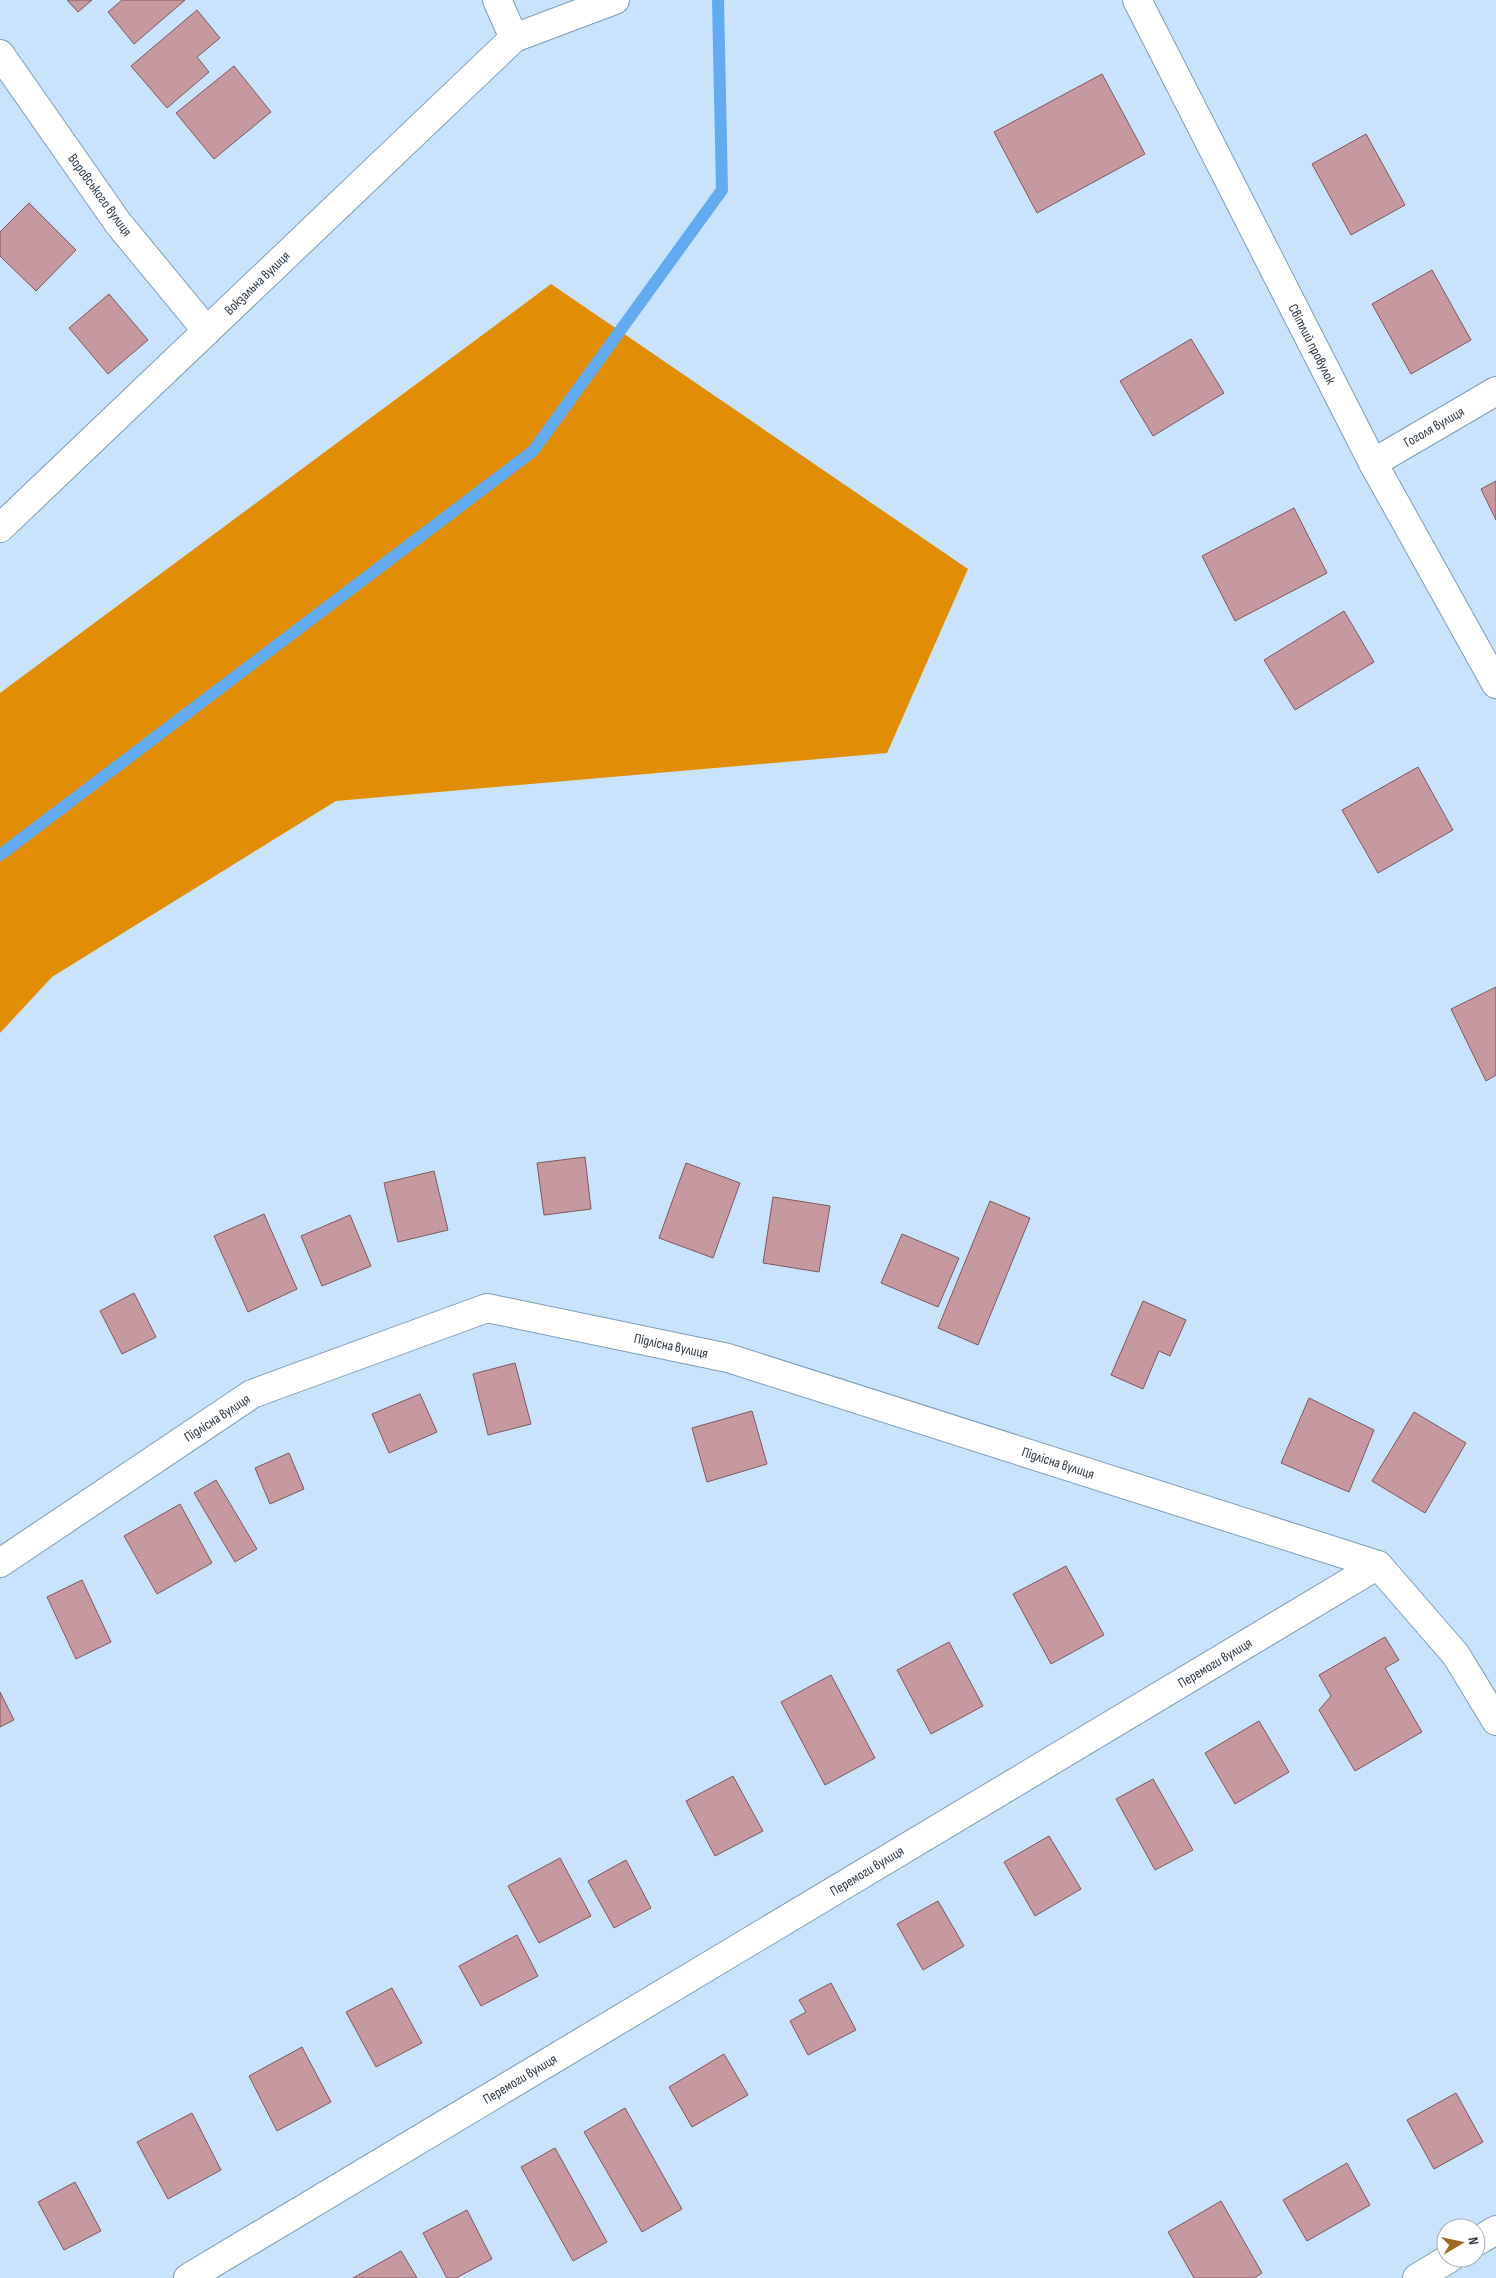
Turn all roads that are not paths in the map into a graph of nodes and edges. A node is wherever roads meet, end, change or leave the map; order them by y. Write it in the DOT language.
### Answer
graph roads {
  1 [pos="498,0"];
  2 [pos="616,0"];
  3 [pos="1137,0"];
  4 [pos="514,38"];
  5 [pos="0,54"];
  6 [pos="207,331"];
  7 [pos="1496,391"];
  8 [pos="1373,463"];
  9 [pos="0,528"];
  10 [pos="1496,684"];
  11 [pos="0,1563"];
  12 [pos="1378,1566"];
  13 [pos="1496,1722"];
  14 [pos="1436,2266"];
  15 [pos="188,2278"];
  16 [pos="1417,2278"];
  1 -- 4 [label="street"];
  2 -- 4 [label="street"];
  3 -- 8 [label="street, Світлий провулок"];
  4 -- 6 [label="street, Вокзальна вулиця"];
  5 -- 6 [label="street, Воровського вулиця"];
  6 -- 9 [label="street, Вокзальна вулиця"];
  7 -- 8 [label="street, Гоголя вулиця"];
  8 -- 10 [label="street, Світлий провулок"];
  11 -- 12 [label="street, Підлісна вулиця"];
  12 -- 13 [label="street"];
  12 -- 15 [label="street, Перемоги вулиця"];
  14 -- 16 [label="street"];
}
